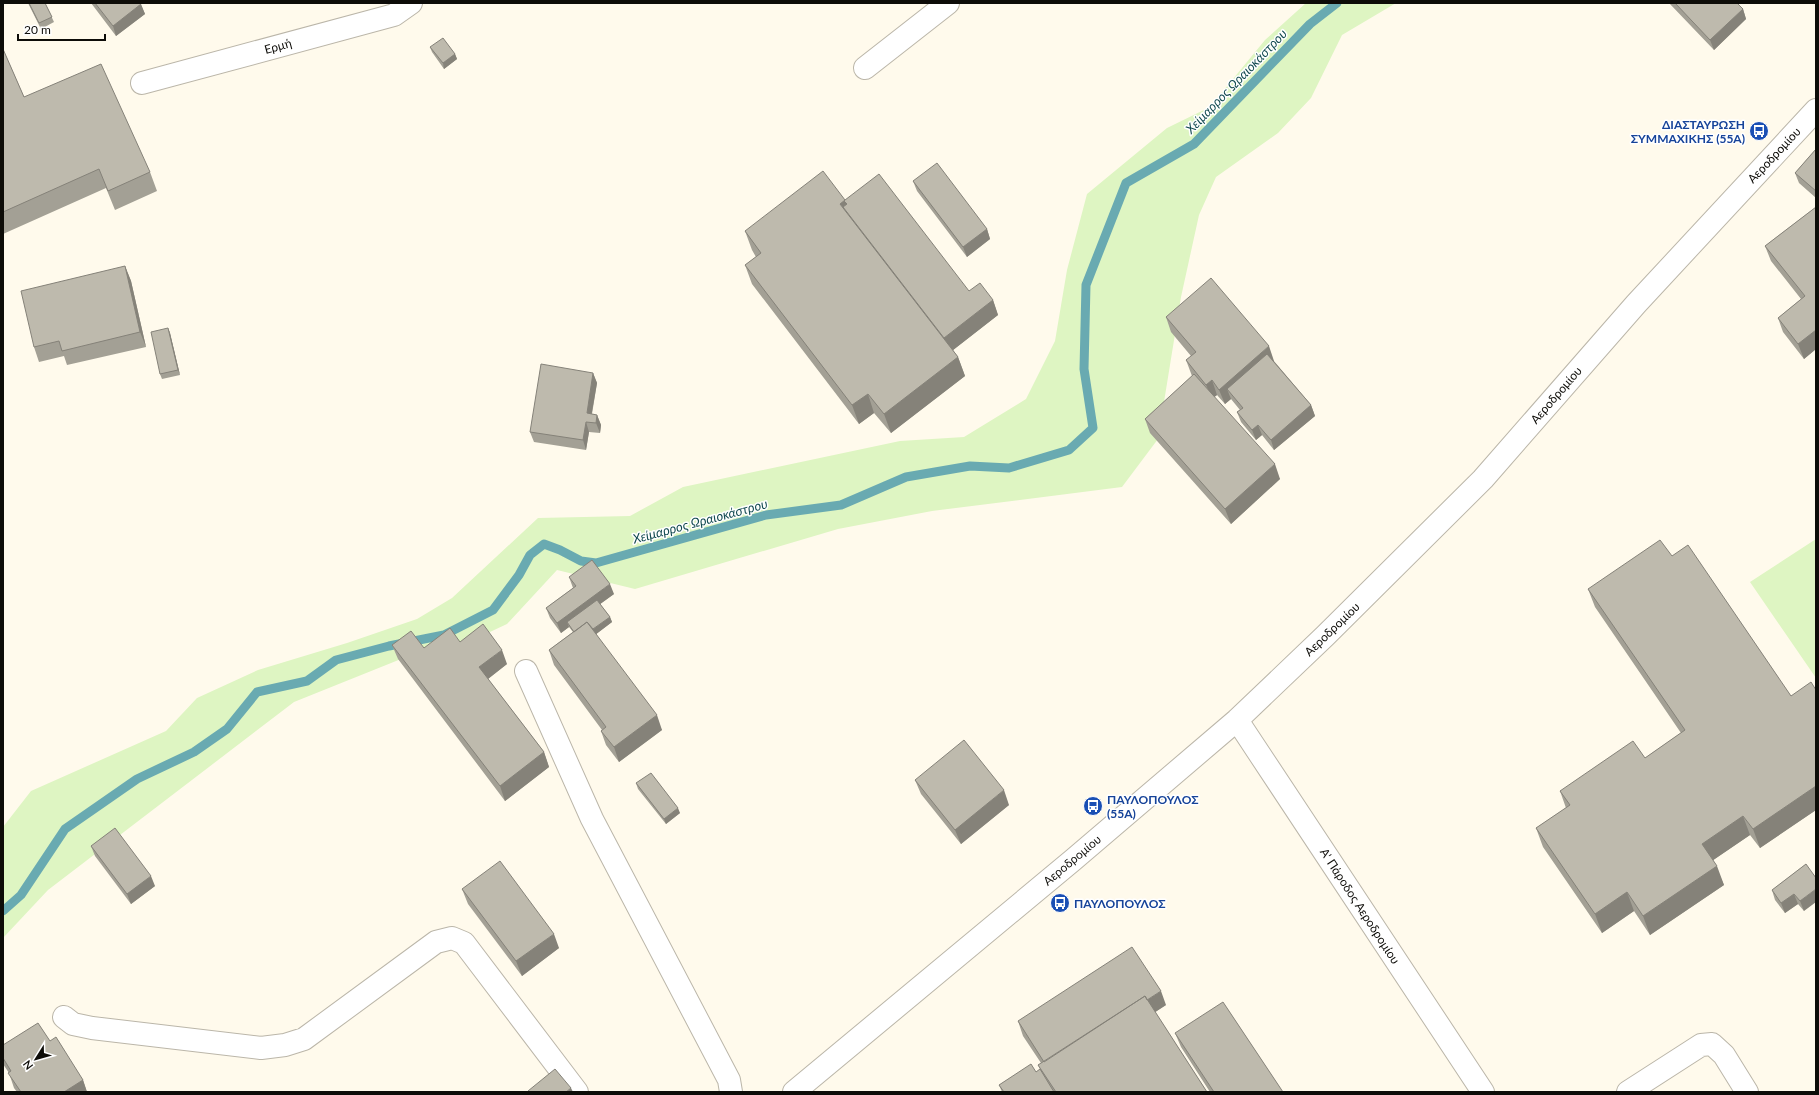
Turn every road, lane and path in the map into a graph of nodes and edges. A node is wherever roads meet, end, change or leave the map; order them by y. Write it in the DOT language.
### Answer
graph roads {
  1 [pos="411,3"];
  2 [pos="948,3"];
  3 [pos="865,68"];
  4 [pos="142,84"];
  5 [pos="1816,110"];
  6 [pos="526,671"];
  7 [pos="1237,720"];
  8 [pos="64,1017"];
  9 [pos="578,1092"];
  10 [pos="731,1092"];
  11 [pos="794,1092"];
  12 [pos="1483,1092"];
  13 [pos="1628,1092"];
  14 [pos="1747,1092"];
  1 -- 4 [label="street, Ερμή"];
  2 -- 3 [label="street"];
  5 -- 7 [label="street, Αεροδρομίου"];
  6 -- 10 [label="street"];
  7 -- 11 [label="street, Αεροδρομίου"];
  7 -- 12 [label="street, Α' Πάροδος Αεροδρομίου"];
  8 -- 9 [label="street"];
  13 -- 14 [label="street"];
}
